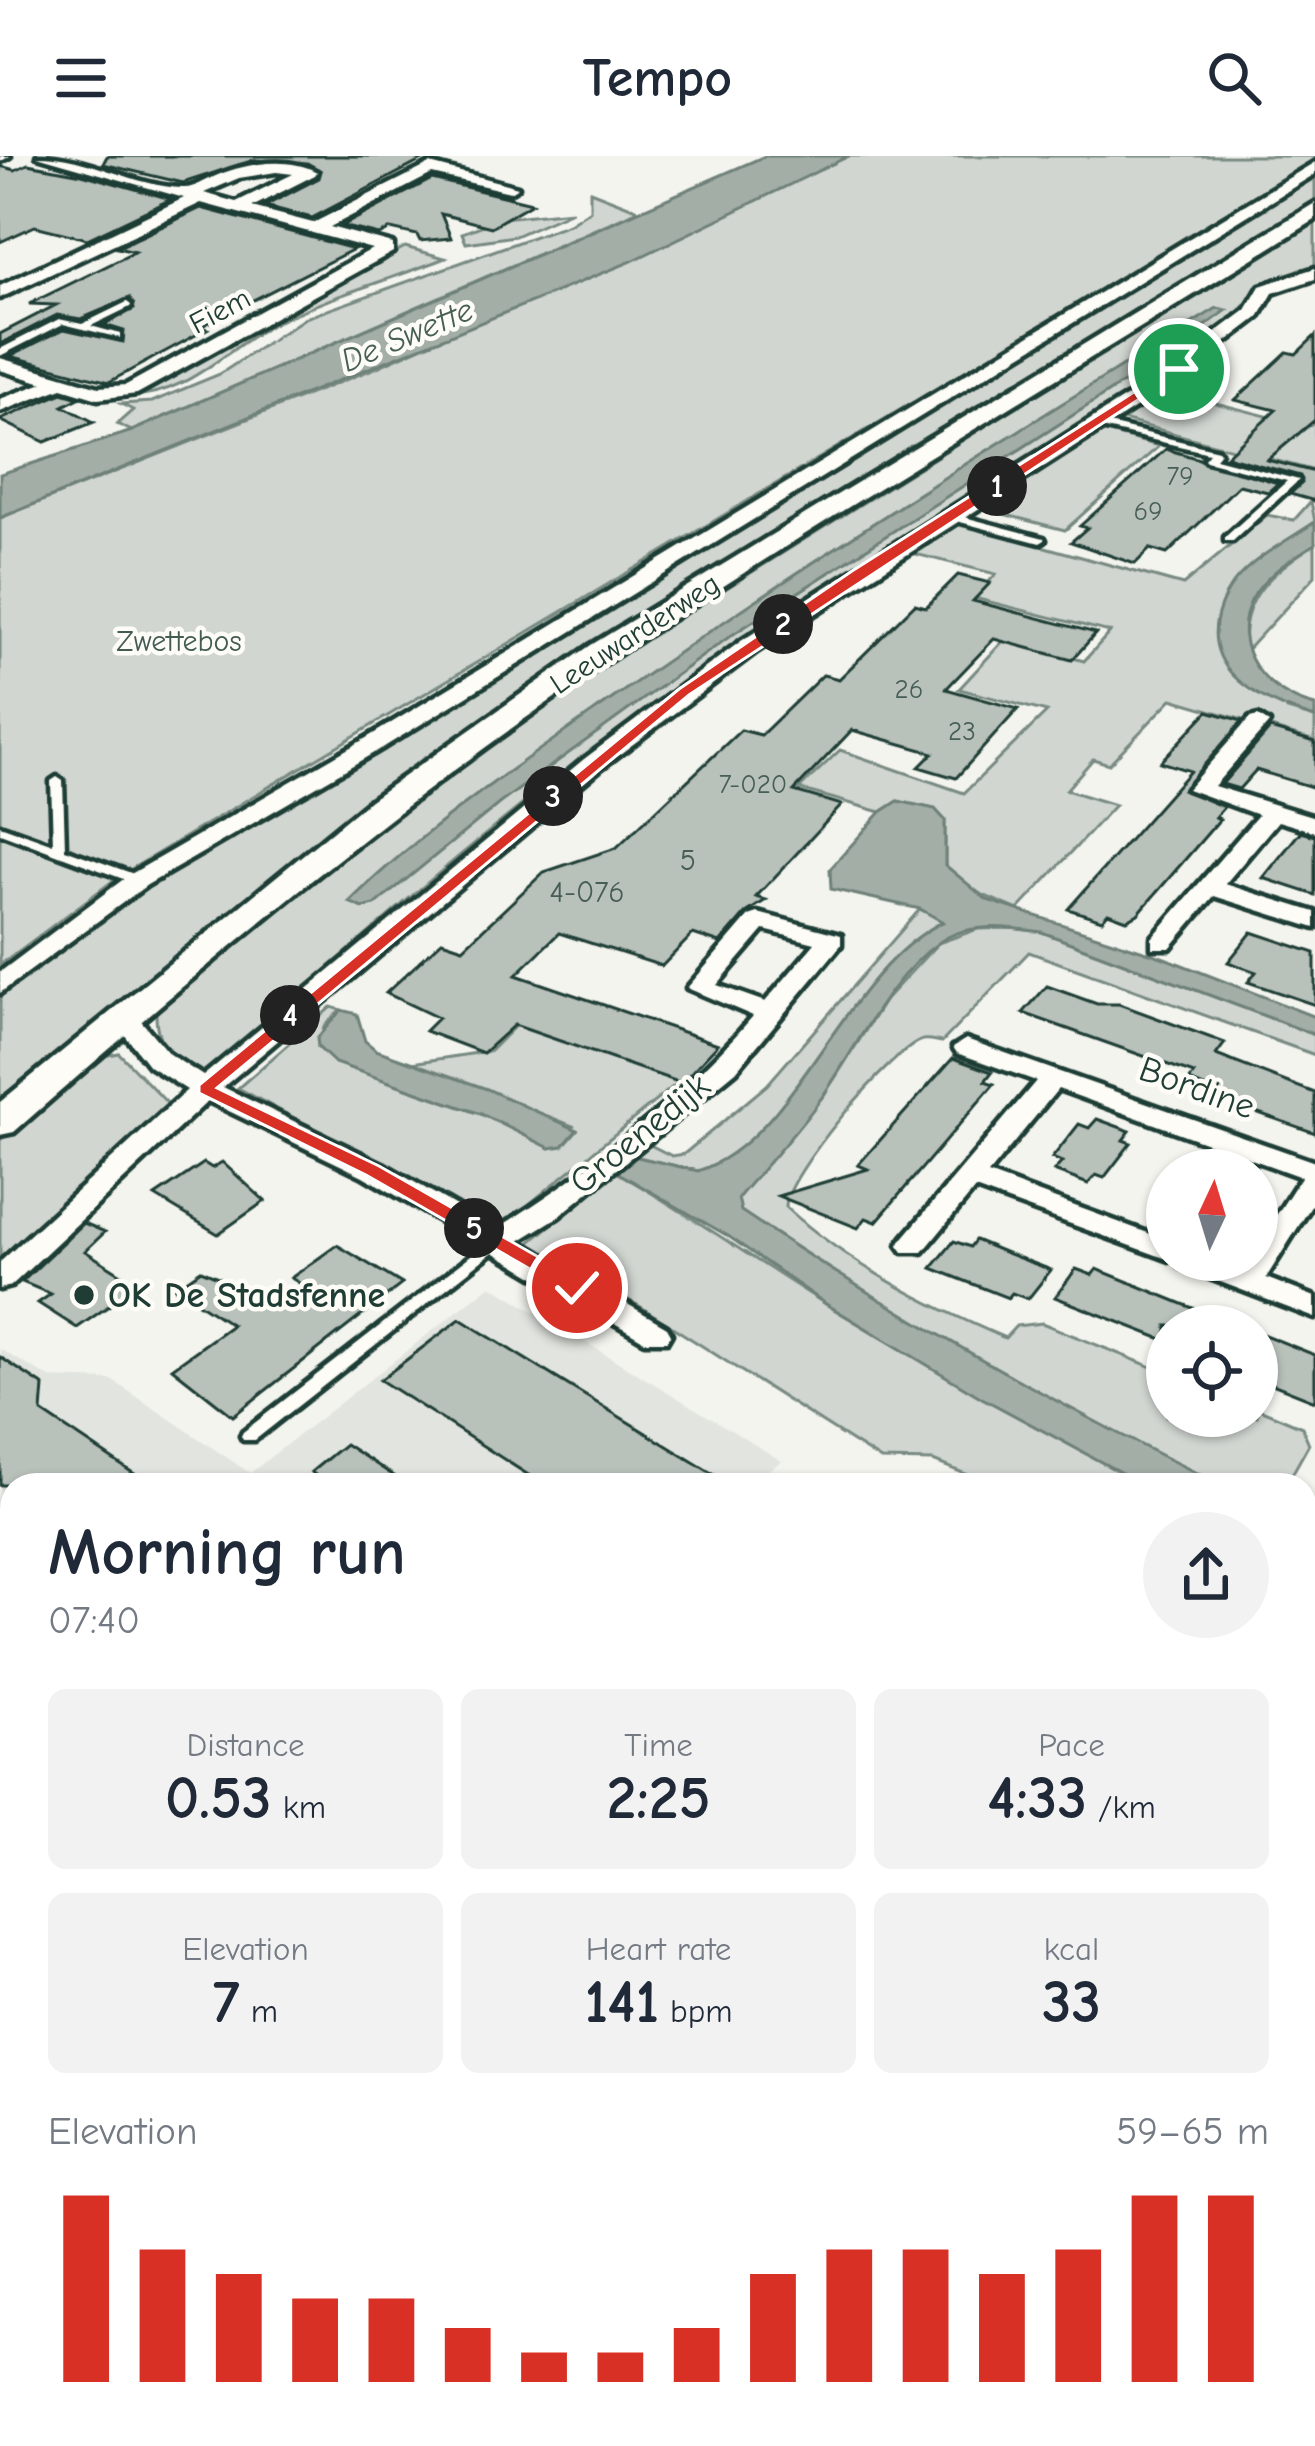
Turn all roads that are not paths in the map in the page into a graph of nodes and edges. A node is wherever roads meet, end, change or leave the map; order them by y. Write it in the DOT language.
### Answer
graph roads {
  1 [pos="45,156"];
  2 [pos="73,159"];
  3 [pos="327,163"];
  4 [pos="1315,167"];
  5 [pos="309,172"];
  6 [pos="510,187"];
  7 [pos="195,196"];
  8 [pos="239,207"];
  9 [pos="1315,210"];
  10 [pos="318,227"];
  11 [pos="1315,273"];
  12 [pos="0,293"];
  13 [pos="127,305"];
  14 [pos="83,327"];
  15 [pos="117,336"];
  16 [pos="0,352"];
  17 [pos="0,364"];
  18 [pos="62,382"];
  19 [pos="0,406"];
  20 [pos="1096,424"];
  21 [pos="949,517"];
  22 [pos="1229,539"];
  23 [pos="1040,540"];
  24 [pos="1258,723"];
  25 [pos="58,781"];
  26 [pos="1273,812"];
  27 [pos="1315,825"];
  28 [pos="0,830"];
  29 [pos="59,851"];
  30 [pos="138,880"];
  31 [pos="1210,887"];
  32 [pos="1315,920"];
  33 [pos="1161,943"];
  34 [pos="0,985"];
  35 [pos="770,1013"];
  36 [pos="123,1016"];
  37 [pos="966,1047"];
  38 [pos="1053,1078"];
  39 [pos="205,1089"];
  40 [pos="0,1123"];
  41 [pos="1315,1175"];
  42 [pos="972,1178"];
  43 [pos="497,1241"];
  44 [pos="1146,1243"];
  45 [pos="913,1245"];
  46 [pos="0,1280"];
  47 [pos="1248,1282"];
  48 [pos="1315,1308"];
  49 [pos="656,1334"];
  50 [pos="249,1436"];
  1 -- 2 [label="street, Fiem"];
  2 -- 7 [label="street, Fiem"];
  3 -- 5 [label="street"];
  4 -- 30 [label="street, Leeuwarderweg"];
  5 -- 7 [label="street"];
  5 -- 8 [label="street"];
  6 -- 10 [label="street"];
  7 -- 8 [label="street, Fiem"];
  7 -- 12 [label="street"];
  8 -- 10 [label="street, Fiem"];
  9 -- 36 [label="main road, Leeuwarderweg"];
  10 -- 18 [label="street, Fiem"];
  11 -- 20 [label="street"];
  13 -- 14 [label="lane"];
  14 -- 15 [label="lane"];
  14 -- 16 [label="lane"];
  17 -- 18 [label="street, Fiem"];
  18 -- 19 [label="street"];
  20 -- 21 [label="street"];
  20 -- 22 [label="lane"];
  21 -- 23 [label="lane"];
  21 -- 39 [label="street"];
  24 -- 26 [label="street"];
  25 -- 29 [label="lane"];
  26 -- 27 [label="street"];
  26 -- 31 [label="street"];
  28 -- 29 [label="lane"];
  29 -- 30 [label="lane"];
  30 -- 34 [label="street, Leeuwarderweg"];
  31 -- 32 [label="street"];
  31 -- 33 [label="street"];
  35 -- 43 [label="street, Groenedijk"];
  36 -- 39 [label="street"];
  36 -- 40 [label="main road, Leeuwarderweg"];
  37 -- 38 [label="street, Bordine"];
  38 -- 41 [label="street, Bordine"];
  38 -- 42 [label="street"];
  39 -- 43 [label="street"];
  39 -- 46 [label="street"];
  41 -- 47 [label="street, Bordine"];
  42 -- 44 [label="street"];
  42 -- 45 [label="street"];
  43 -- 49 [label="street"];
  43 -- 50 [label="lane"];
  47 -- 48 [label="street"];
}
